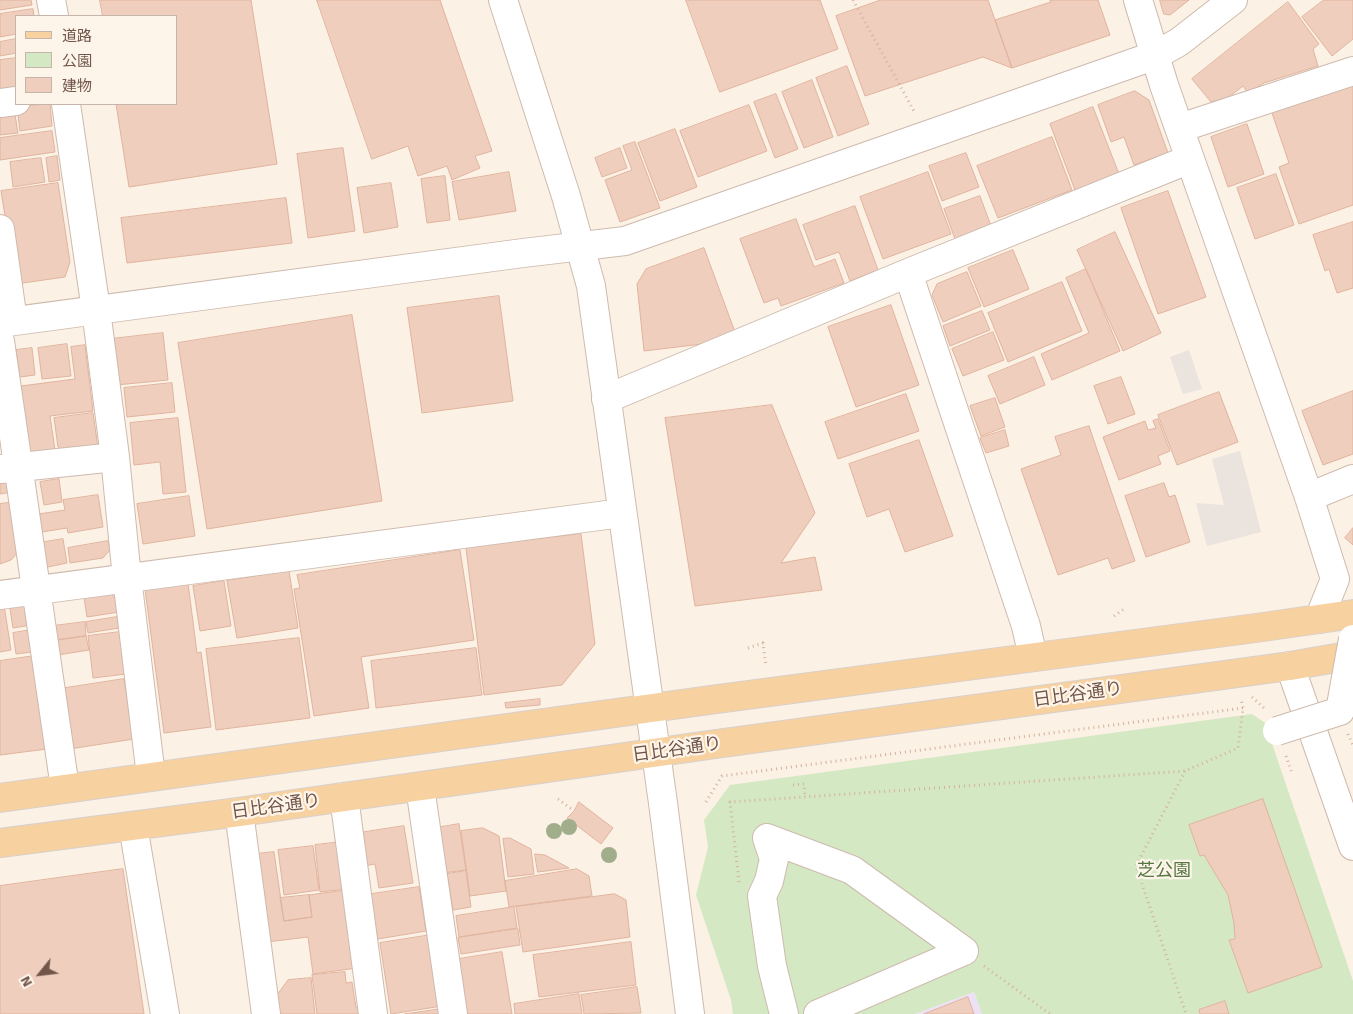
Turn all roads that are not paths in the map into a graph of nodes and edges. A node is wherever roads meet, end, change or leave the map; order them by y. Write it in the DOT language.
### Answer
graph roads {
  1 [pos="51,0"];
  2 [pos="503,0"];
  3 [pos="1138,0"];
  4 [pos="1233,0"];
  5 [pos="54,15"];
  6 [pos="1156,55"];
  7 [pos="1353,71"];
  8 [pos="15,101"];
  9 [pos="0,103"];
  10 [pos="66,105"];
  11 [pos="1180,128"];
  12 [pos="1190,159"];
  13 [pos="0,229"];
  14 [pos="581,246"];
  15 [pos="908,273"];
  16 [pos="96,310"];
  17 [pos="4,329"];
  18 [pos="606,399"];
  19 [pos="115,456"];
  20 [pos="9,468"];
  21 [pos="1353,479"];
  22 [pos="1309,497"];
  23 [pos="622,513"];
  24 [pos="127,578"];
  25 [pos="36,590"];
  26 [pos="0,595"];
  27 [pos="1353,614"];
  28 [pos="1319,619"];
  29 [pos="1256,628"];
  30 [pos="1353,639"];
  31 [pos="1353,655"];
  32 [pos="1033,657"];
  33 [pos="1290,666"];
  34 [pos="650,709"];
  35 [pos="1271,720"];
  36 [pos="656,753"];
  37 [pos="152,776"];
  38 [pos="420,787"];
  39 [pos="65,788"];
  40 [pos="0,798"];
  41 [pos="344,798"];
  42 [pos="239,812"];
  43 [pos="133,826"];
  44 [pos="0,843"];
  45 [pos="1353,846"];
  46 [pos="166,1014"];
  47 [pos="266,1014"];
  48 [pos="373,1014"];
  49 [pos="453,1014"];
  50 [pos="690,1014"];
  51 [pos="784,1014"];
  52 [pos="818,1014"];
  1 -- 5 [label="street"];
  2 -- 14 [label="street"];
  3 -- 6 [label="street"];
  4 -- 6 [label="street"];
  6 -- 11 [label="street"];
  6 -- 14 [label="street"];
  7 -- 11 [label="street"];
  8 -- 9 [label="street"];
  10 -- 16 [label="street"];
  11 -- 12 [label="street"];
  12 -- 15 [label="street"];
  12 -- 22 [label="street"];
  13 -- 17 [label="street"];
  14 -- 16 [label="street"];
  14 -- 18 [label="street"];
  15 -- 18 [label="street"];
  15 -- 32 [label="street"];
  16 -- 17 [label="street"];
  16 -- 19 [label="street"];
  17 -- 20 [label="street"];
  18 -- 23 [label="street"];
  19 -- 20 [label="street"];
  19 -- 24 [label="street"];
  20 -- 25 [label="street"];
  21 -- 22 [label="street"];
  22 -- 28 [label="street"];
  23 -- 24 [label="street"];
  23 -- 34 [label="street"];
  24 -- 25 [label="street"];
  24 -- 37 [label="street"];
  25 -- 26 [label="street"];
  25 -- 39 [label="street"];
  27 -- 28 [label="main road"];
  28 -- 29 [label="main road"];
  28 -- 33 [label="main road"];
  29 -- 32 [label="main road"];
  29 -- 33 [label="main road"];
  30 -- 35 [label="street, bridge"];
  31 -- 33 [label="main road, 日比谷通り"];
  32 -- 34 [label="main road"];
  33 -- 36 [label="main road, 日比谷通り"];
  33 -- 45 [label="street"];
  34 -- 36 [label="street"];
  34 -- 37 [label="main road"];
  36 -- 38 [label="main road, 日比谷通り"];
  36 -- 50 [label="street"];
  37 -- 39 [label="main road"];
  38 -- 41 [label="main road, 日比谷通り"];
  38 -- 49 [label="street"];
  39 -- 40 [label="main road"];
  41 -- 42 [label="main road, 日比谷通り"];
  41 -- 48 [label="street"];
  42 -- 43 [label="main road, 日比谷通り"];
  42 -- 47 [label="street"];
  43 -- 44 [label="main road, 日比谷通り"];
  43 -- 46 [label="street"];
  51 -- 52 [label="street"];
}
